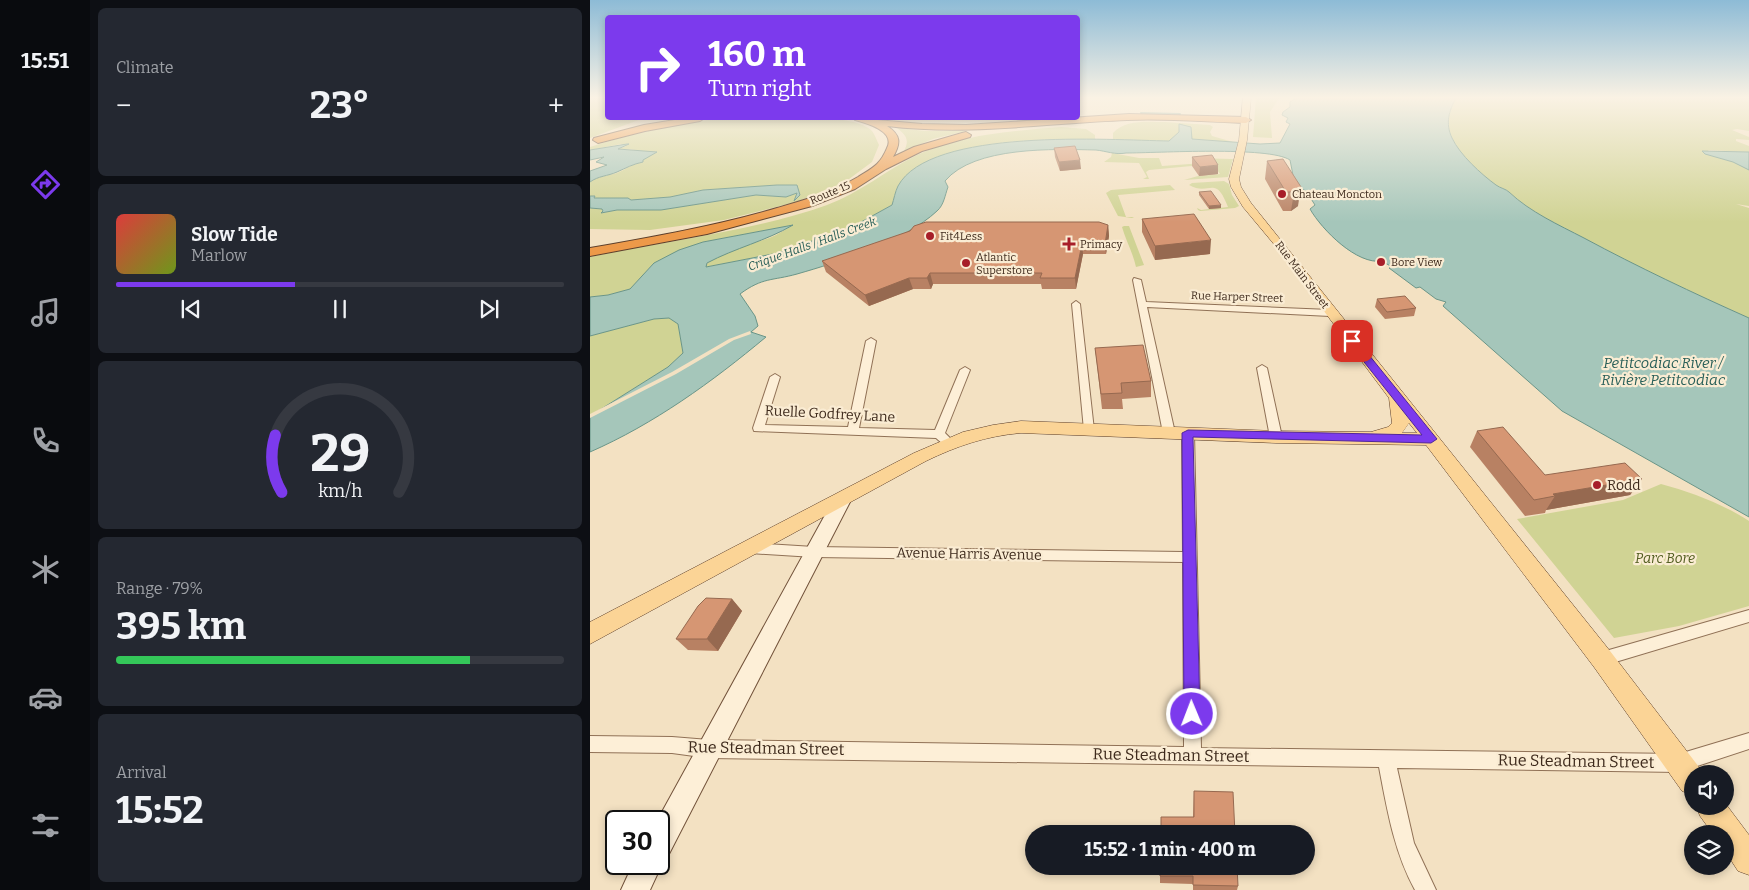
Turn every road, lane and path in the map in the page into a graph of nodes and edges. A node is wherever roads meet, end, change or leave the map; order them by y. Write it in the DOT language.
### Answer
graph roads {
  1 [pos="893,140"];
  2 [pos="948,140"];
  3 [pos="1244,140"];
  4 [pos="878,168"];
  5 [pos="704,230"];
  6 [pos="590,237"];
  7 [pos="590,252"];
  8 [pos="1137,280"];
  9 [pos="1076,304"];
  10 [pos="1142,304"];
  11 [pos="1330,313"];
  12 [pos="871,341"];
  13 [pos="1262,368"];
  14 [pos="965,370"];
  15 [pos="775,377"];
  16 [pos="1397,397"];
  17 [pos="853,430"];
  18 [pos="1090,430"];
  19 [pos="1178,433"];
  20 [pos="1276,437"];
  21 [pos="944,438"];
  22 [pos="1357,439"];
  23 [pos="1431,439"];
  24 [pos="842,500"];
  25 [pos="750,548"];
  26 [pos="814,552"];
  27 [pos="1188,557"];
  28 [pos="1749,616"];
  29 [pos="590,634"];
  30 [pos="1602,659"];
  31 [pos="1749,741"];
  32 [pos="590,744"];
  33 [pos="709,749"];
  34 [pos="1193,755"];
  35 [pos="1386,758"];
  36 [pos="1679,763"];
  37 [pos="1684,770"];
  38 [pos="1716,815"];
  39 [pos="670,823"];
  40 [pos="1749,860"];
  41 [pos="642,875"];
  42 [pos="634,890"];
  43 [pos="1426,890"];
  1 -- 4 [label="highway, Route 15"];
  2 -- 4 [label="highway"];
  3 -- 11 [label="main road, Rue Main Street"];
  4 -- 5 [label="highway, Route 15"];
  5 -- 6 [label="highway"];
  5 -- 7 [label="highway"];
  8 -- 10 [label="street"];
  9 -- 18 [label="street"];
  10 -- 11 [label="street, Rue Harper Street"];
  10 -- 19 [label="street"];
  11 -- 16 [label="main road, Rue Main Street"];
  12 -- 17 [label="street"];
  13 -- 20 [label="street"];
  14 -- 21 [label="street"];
  15 -- 17 [label="street, Ruelle Godfrey Lane"];
  16 -- 22 [label="main road"];
  16 -- 23 [label="main road, Rue Main Street"];
  17 -- 21 [label="street, Ruelle Godfrey Lane"];
  18 -- 19 [label="main road"];
  18 -- 21 [label="main road"];
  19 -- 20 [label="main road"];
  19 -- 27 [label="street"];
  20 -- 22 [label="main road"];
  21 -- 24 [label="main road"];
  22 -- 23 [label="main road"];
  23 -- 30 [label="main road, Rue Main Street"];
  24 -- 25 [label="main road"];
  24 -- 26 [label="main road"];
  25 -- 26 [label="street, Avenue Harris Avenue"];
  25 -- 29 [label="main road"];
  26 -- 27 [label="street, Avenue Harris Avenue"];
  26 -- 33 [label="main road"];
  27 -- 34 [label="street"];
  28 -- 30 [label="street"];
  30 -- 36 [label="main road, Rue Main Street"];
  31 -- 36 [label="street, Rue Steadman Street"];
  32 -- 33 [label="street, Rue Steadman Street"];
  33 -- 34 [label="street, Rue Steadman Street"];
  33 -- 39 [label="main road"];
  34 -- 35 [label="street, Rue Steadman Street"];
  35 -- 36 [label="street, Rue Steadman Street"];
  35 -- 43 [label="street"];
  36 -- 37 [label="main road, Rue Main Street"];
  38 -- 40 [label="main road"];
  41 -- 42 [label="main road"];
}
